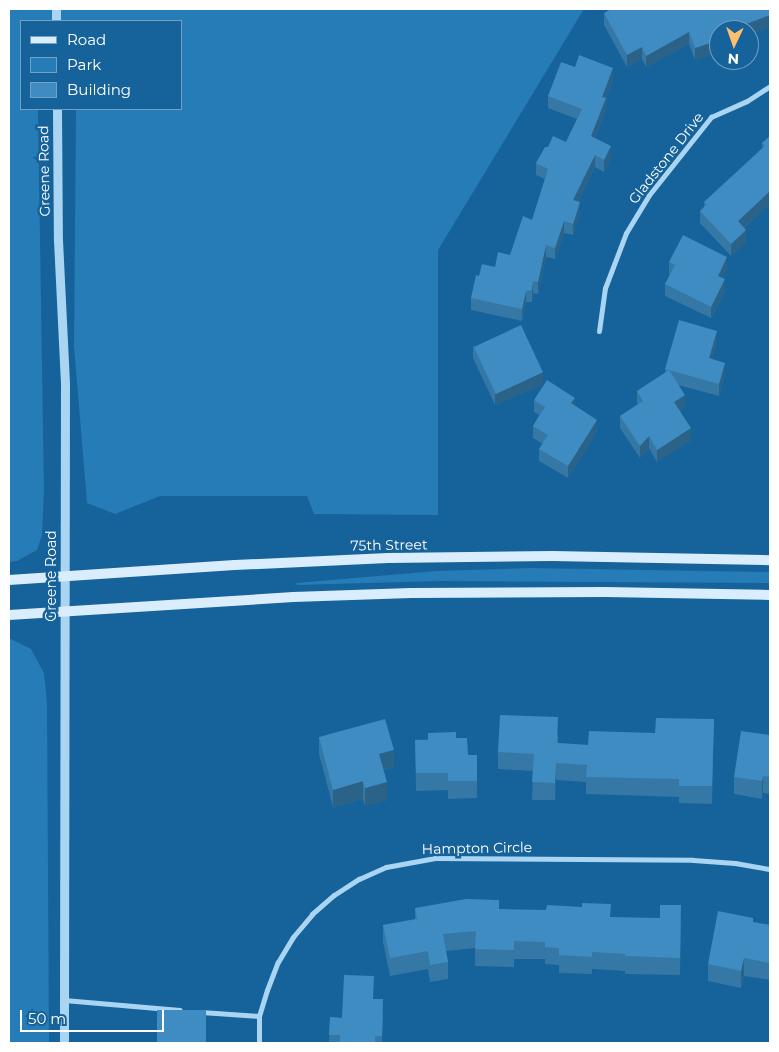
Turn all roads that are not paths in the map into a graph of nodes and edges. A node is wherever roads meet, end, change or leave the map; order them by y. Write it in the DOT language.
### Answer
graph roads {
  1 [pos="770,86"];
  2 [pos="57,110"];
  3 [pos="599,331"];
  4 [pos="770,560"];
  5 [pos="66,576"];
  6 [pos="9,580"];
  7 [pos="770,596"];
  8 [pos="65,611"];
  9 [pos="9,615"];
  10 [pos="770,869"];
  11 [pos="63,1000"];
  12 [pos="259,1016"];
  13 [pos="64,1043"];
  14 [pos="259,1043"];
  1 -- 3 [label="street, Gladstone Drive"];
  2 -- 5 [label="street, Greene Road"];
  4 -- 5 [label="main road, 75th Street"];
  5 -- 6 [label="main road, 75th Street"];
  5 -- 8 [label="street, Greene Road"];
  7 -- 8 [label="main road"];
  8 -- 9 [label="main road"];
  8 -- 11 [label="street, Greene Road"];
  10 -- 12 [label="street, Hampton Circle"];
  11 -- 12 [label="street"];
  11 -- 13 [label="street, Greene Road"];
  12 -- 14 [label="street, Hampton Circle"];
}
